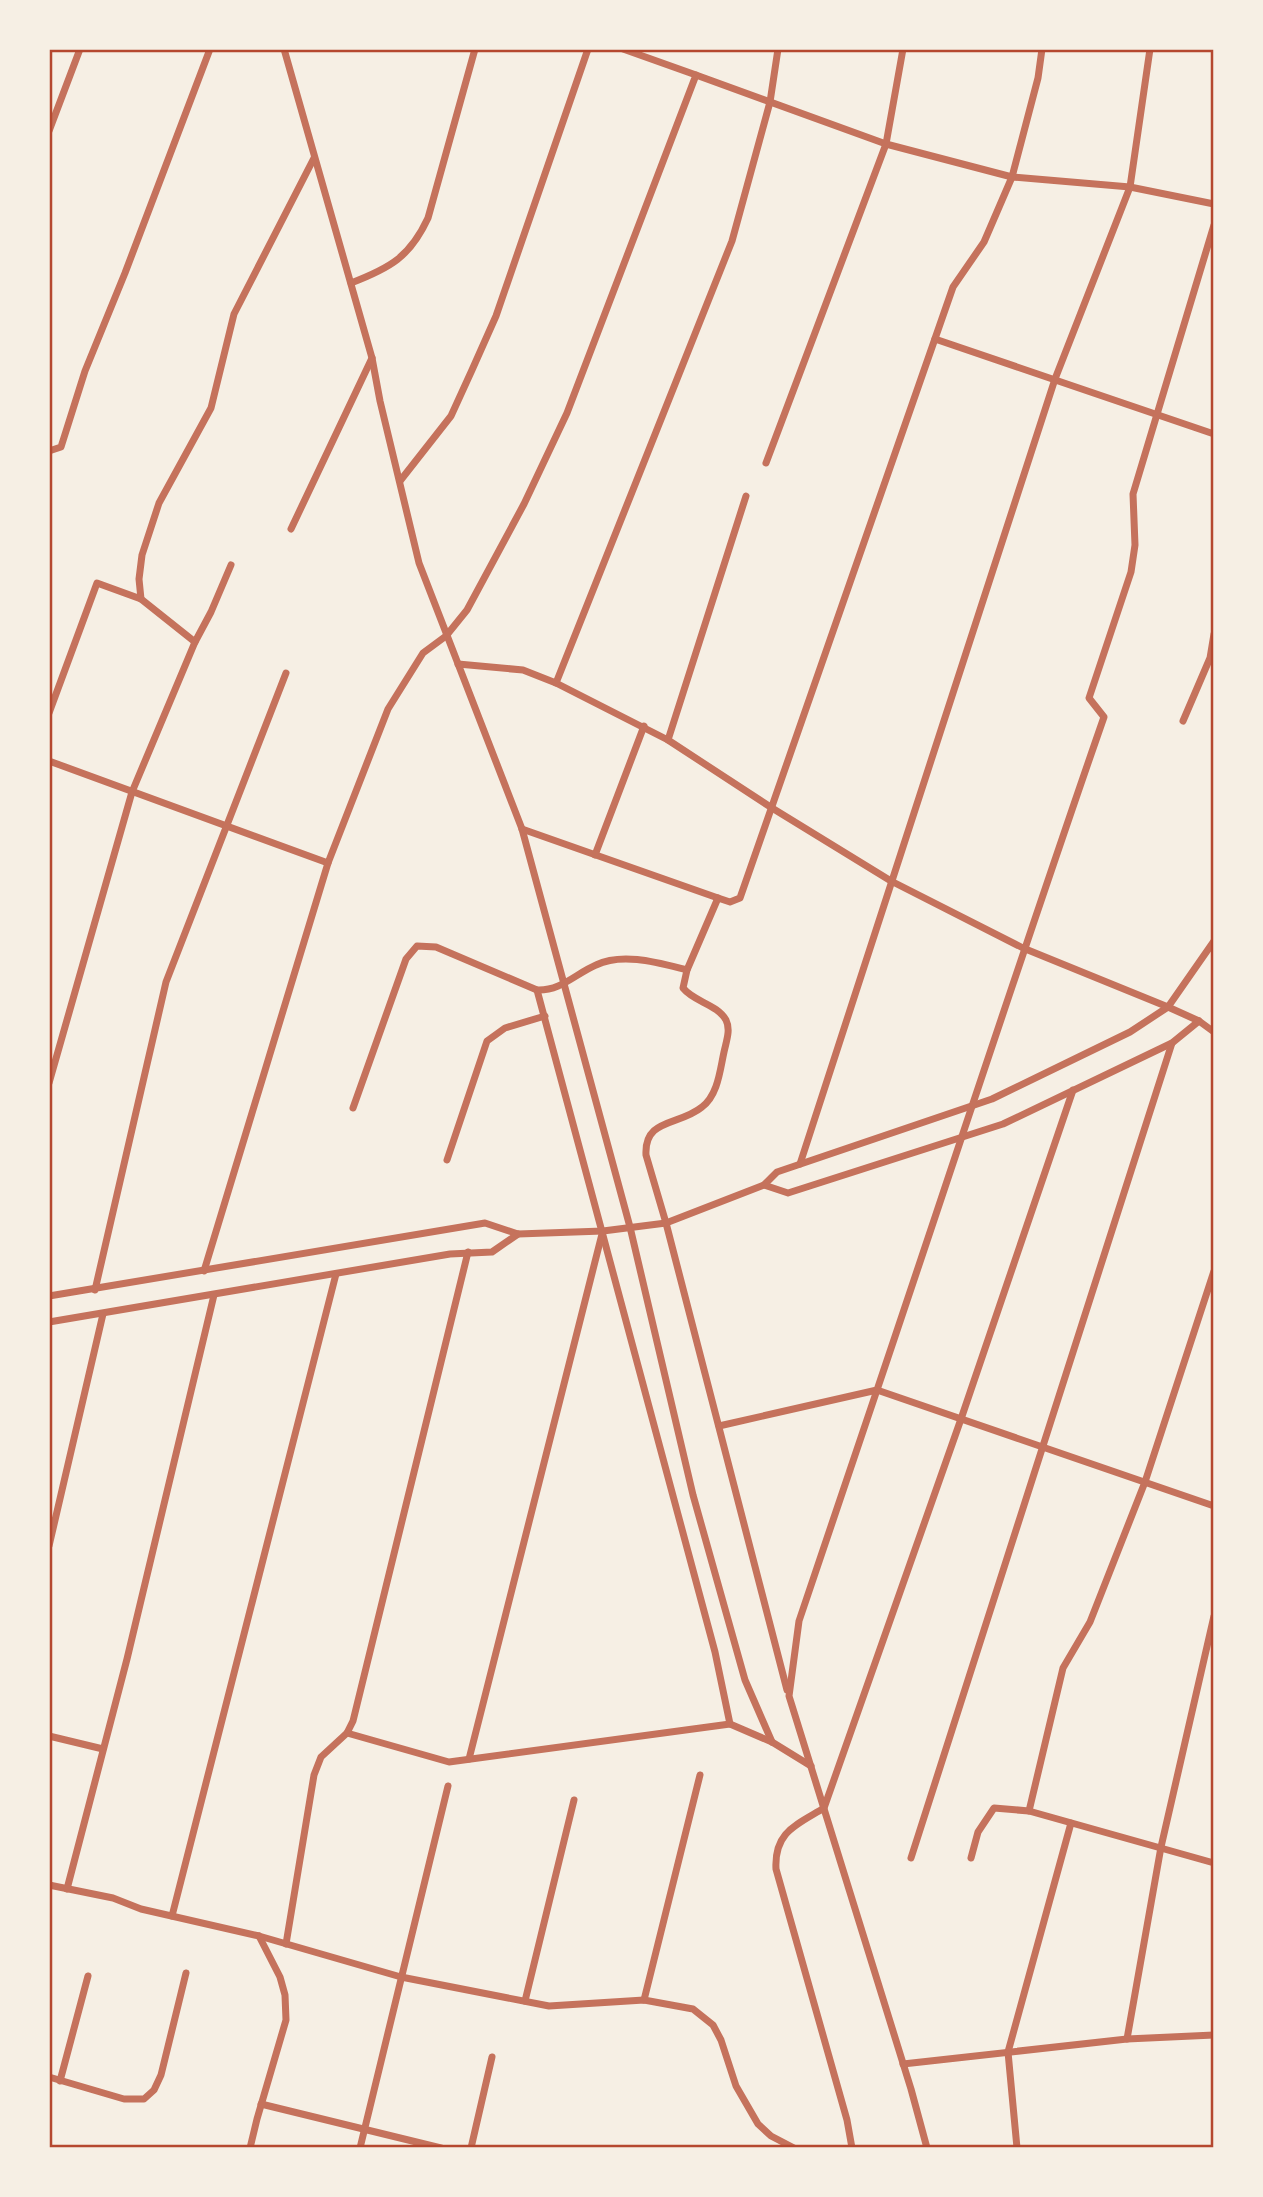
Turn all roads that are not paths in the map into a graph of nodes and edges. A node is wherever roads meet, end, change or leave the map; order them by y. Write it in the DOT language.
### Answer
graph roads {
  1 [pos="80,49"];
  2 [pos="210,49"];
  3 [pos="284,49"];
  4 [pos="475,49"];
  5 [pos="588,49"];
  6 [pos="623,49"];
  7 [pos="778,49"];
  8 [pos="903,49"];
  9 [pos="1042,49"];
  10 [pos="1150,49"];
  11 [pos="647,52"];
  12 [pos="696,75"];
  13 [pos="770,102"];
  14 [pos="49,131"];
  15 [pos="886,144"];
  16 [pos="314,158"];
  17 [pos="1012,177"];
  18 [pos="1130,187"];
  19 [pos="1214,204"];
  20 [pos="1214,225"];
  21 [pos="351,283"];
  22 [pos="935,339"];
  23 [pos="372,358"];
  24 [pos="1055,379"];
  25 [pos="1157,414"];
  26 [pos="1214,433"];
  27 [pos="49,452"];
  28 [pos="766,463"];
  29 [pos="400,481"];
  30 [pos="746,496"];
  31 [pos="290,529"];
  32 [pos="231,565"];
  33 [pos="141,599"];
  34 [pos="1214,634"];
  35 [pos="446,636"];
  36 [pos="195,642"];
  37 [pos="458,664"];
  38 [pos="286,673"];
  39 [pos="556,683"];
  40 [pos="49,713"];
  41 [pos="1182,721"];
  42 [pos="644,726"];
  43 [pos="668,740"];
  44 [pos="49,761"];
  45 [pos="132,792"];
  46 [pos="772,808"];
  47 [pos="227,825"];
  48 [pos="522,829"];
  49 [pos="595,855"];
  50 [pos="328,863"];
  51 [pos="891,881"];
  52 [pos="718,898"];
  53 [pos="1214,941"];
  54 [pos="1023,948"];
  55 [pos="687,970"];
  56 [pos="565,984"];
  57 [pos="537,990"];
  58 [pos="1168,1007"];
  59 [pos="545,1016"];
  60 [pos="1199,1021"];
  61 [pos="1214,1032"];
  62 [pos="1172,1042"];
  63 [pos="49,1083"];
  64 [pos="1073,1090"];
  65 [pos="974,1106"];
  66 [pos="353,1108"];
  67 [pos="962,1138"];
  68 [pos="447,1160"];
  69 [pos="800,1164"];
  70 [pos="764,1185"];
  71 [pos="666,1223"];
  72 [pos="630,1227"];
  73 [pos="603,1231"];
  74 [pos="518,1234"];
  75 [pos="468,1252"];
  76 [pos="204,1271"];
  77 [pos="1214,1271"];
  78 [pos="336,1274"];
  79 [pos="95,1290"];
  80 [pos="214,1295"];
  81 [pos="49,1296"];
  82 [pos="103,1314"];
  83 [pos="49,1322"];
  84 [pos="877,1390"];
  85 [pos="961,1419"];
  86 [pos="719,1426"];
  87 [pos="1042,1447"];
  88 [pos="1145,1482"];
  89 [pos="1214,1506"];
  90 [pos="49,1546"];
  91 [pos="1214,1616"];
  92 [pos="789,1696"];
  93 [pos="730,1724"];
  94 [pos="347,1733"];
  95 [pos="49,1736"];
  96 [pos="772,1742"];
  97 [pos="103,1749"];
  98 [pos="469,1759"];
  99 [pos="811,1766"];
  100 [pos="700,1775"];
  101 [pos="448,1786"];
  102 [pos="574,1800"];
  103 [pos="824,1808"];
  104 [pos="1028,1811"];
  105 [pos="1071,1823"];
  106 [pos="1161,1847"];
  107 [pos="911,1858"];
  108 [pos="971,1858"];
  109 [pos="1214,1863"];
  110 [pos="49,1885"];
  111 [pos="67,1889"];
  112 [pos="173,1916"];
  113 [pos="259,1936"];
  114 [pos="286,1944"];
  115 [pos="186,1973"];
  116 [pos="88,1976"];
  117 [pos="401,1977"];
  118 [pos="644,2000"];
  119 [pos="525,2001"];
  120 [pos="1214,2035"];
  121 [pos="1127,2039"];
  122 [pos="1008,2052"];
  123 [pos="492,2057"];
  124 [pos="904,2064"];
  125 [pos="49,2077"];
  126 [pos="60,2081"];
  127 [pos="261,2105"];
  128 [pos="366,2130"];
  129 [pos="400,2138"];
  130 [pos="250,2148"];
  131 [pos="360,2148"];
  132 [pos="401,2148"];
  133 [pos="441,2148"];
  134 [pos="471,2148"];
  135 [pos="794,2148"];
  136 [pos="852,2148"];
  137 [pos="927,2148"];
  138 [pos="1017,2148"];
  1 -- 14 [label="street"];
  2 -- 27 [label="street"];
  3 -- 16 [label="street"];
  4 -- 21 [label="street"];
  5 -- 29 [label="street"];
  6 -- 11 [label="street"];
  7 -- 13 [label="street"];
  8 -- 15 [label="street"];
  9 -- 17 [label="street"];
  10 -- 18 [label="street"];
  11 -- 12 [label="street"];
  12 -- 13 [label="street"];
  12 -- 35 [label="street"];
  13 -- 15 [label="street"];
  13 -- 39 [label="street"];
  15 -- 17 [label="street"];
  15 -- 28 [label="street"];
  16 -- 21 [label="street"];
  16 -- 33 [label="street"];
  17 -- 18 [label="street"];
  17 -- 22 [label="street"];
  18 -- 19 [label="street"];
  18 -- 24 [label="street"];
  20 -- 25 [label="street"];
  21 -- 23 [label="street"];
  22 -- 24 [label="street"];
  22 -- 46 [label="street"];
  23 -- 29 [label="street"];
  23 -- 31 [label="street"];
  24 -- 25 [label="street"];
  24 -- 51 [label="street"];
  25 -- 26 [label="street"];
  25 -- 54 [label="street"];
  29 -- 35 [label="street"];
  30 -- 43 [label="street"];
  32 -- 36 [label="street"];
  33 -- 36 [label="street"];
  33 -- 40 [label="street"];
  34 -- 41 [label="street"];
  35 -- 37 [label="street"];
  35 -- 50 [label="street"];
  36 -- 45 [label="street"];
  37 -- 39 [label="street"];
  37 -- 48 [label="street"];
  38 -- 47 [label="street"];
  39 -- 42 [label="street"];
  42 -- 43 [label="street"];
  42 -- 49 [label="street"];
  43 -- 46 [label="street"];
  44 -- 45 [label="street"];
  45 -- 47 [label="street"];
  45 -- 63 [label="street"];
  46 -- 51 [label="street"];
  46 -- 52 [label="street"];
  47 -- 50 [label="street"];
  47 -- 79 [label="street"];
  48 -- 49 [label="street"];
  48 -- 56 [label="street"];
  49 -- 52 [label="street"];
  50 -- 76 [label="street"];
  51 -- 54 [label="street"];
  51 -- 69 [label="street"];
  52 -- 55 [label="street"];
  53 -- 58 [label="street"];
  54 -- 58 [label="street"];
  54 -- 65 [label="street"];
  55 -- 56 [label="street"];
  55 -- 71 [label="street"];
  56 -- 57 [label="street"];
  56 -- 72 [label="street"];
  57 -- 59 [label="street"];
  57 -- 66 [label="street"];
  58 -- 60 [label="street"];
  58 -- 65 [label="street"];
  59 -- 68 [label="street"];
  59 -- 73 [label="street"];
  60 -- 61 [label="street"];
  60 -- 62 [label="street"];
  62 -- 64 [label="street"];
  62 -- 87 [label="street"];
  64 -- 67 [label="street"];
  64 -- 85 [label="street"];
  65 -- 67 [label="street"];
  65 -- 69 [label="street"];
  67 -- 70 [label="street"];
  67 -- 84 [label="street"];
  69 -- 70 [label="street"];
  70 -- 71 [label="street"];
  71 -- 72 [label="street"];
  71 -- 86 [label="street"];
  72 -- 73 [label="street"];
  72 -- 96 [label="street"];
  73 -- 74 [label="street"];
  73 -- 93 [label="street"];
  73 -- 98 [label="street"];
  74 -- 75 [label="street"];
  74 -- 76 [label="street"];
  75 -- 78 [label="street"];
  75 -- 94 [label="street"];
  76 -- 79 [label="street"];
  77 -- 88 [label="street"];
  78 -- 80 [label="street"];
  78 -- 112 [label="street"];
  79 -- 81 [label="street"];
  80 -- 82 [label="street"];
  80 -- 97 [label="street"];
  82 -- 83 [label="street"];
  82 -- 90 [label="street"];
  84 -- 85 [label="street"];
  84 -- 86 [label="street"];
  84 -- 92 [label="street"];
  85 -- 87 [label="street"];
  85 -- 103 [label="street"];
  86 -- 92 [label="street"];
  87 -- 88 [label="street"];
  87 -- 107 [label="street"];
  88 -- 89 [label="street"];
  88 -- 104 [label="street"];
  91 -- 106 [label="street"];
  92 -- 99 [label="street"];
  93 -- 96 [label="street"];
  93 -- 98 [label="street"];
  94 -- 98 [label="street"];
  94 -- 114 [label="street"];
  95 -- 97 [label="street"];
  96 -- 99 [label="street"];
  97 -- 111 [label="street"];
  99 -- 103 [label="street"];
  100 -- 118 [label="street"];
  101 -- 117 [label="street"];
  102 -- 119 [label="street"];
  103 -- 124 [label="street"];
  103 -- 136 [label="street"];
  104 -- 105 [label="street"];
  104 -- 108 [label="street"];
  105 -- 106 [label="street"];
  105 -- 122 [label="street"];
  106 -- 109 [label="street"];
  106 -- 121 [label="street"];
  110 -- 111 [label="street"];
  111 -- 112 [label="street"];
  112 -- 113 [label="street"];
  113 -- 114 [label="street"];
  113 -- 127 [label="street"];
  114 -- 117 [label="street"];
  115 -- 126 [label="street"];
  116 -- 126 [label="street"];
  117 -- 119 [label="street"];
  117 -- 128 [label="street"];
  118 -- 119 [label="street"];
  118 -- 135 [label="street"];
  120 -- 121 [label="street"];
  121 -- 122 [label="street"];
  122 -- 124 [label="street"];
  122 -- 138 [label="street"];
  123 -- 134 [label="street"];
  124 -- 137 [label="street"];
  125 -- 126 [label="street"];
  127 -- 128 [label="street"];
  127 -- 130 [label="street"];
  128 -- 129 [label="street"];
  128 -- 131 [label="street"];
  129 -- 132 [label="street"];
  129 -- 133 [label="street"];
}
